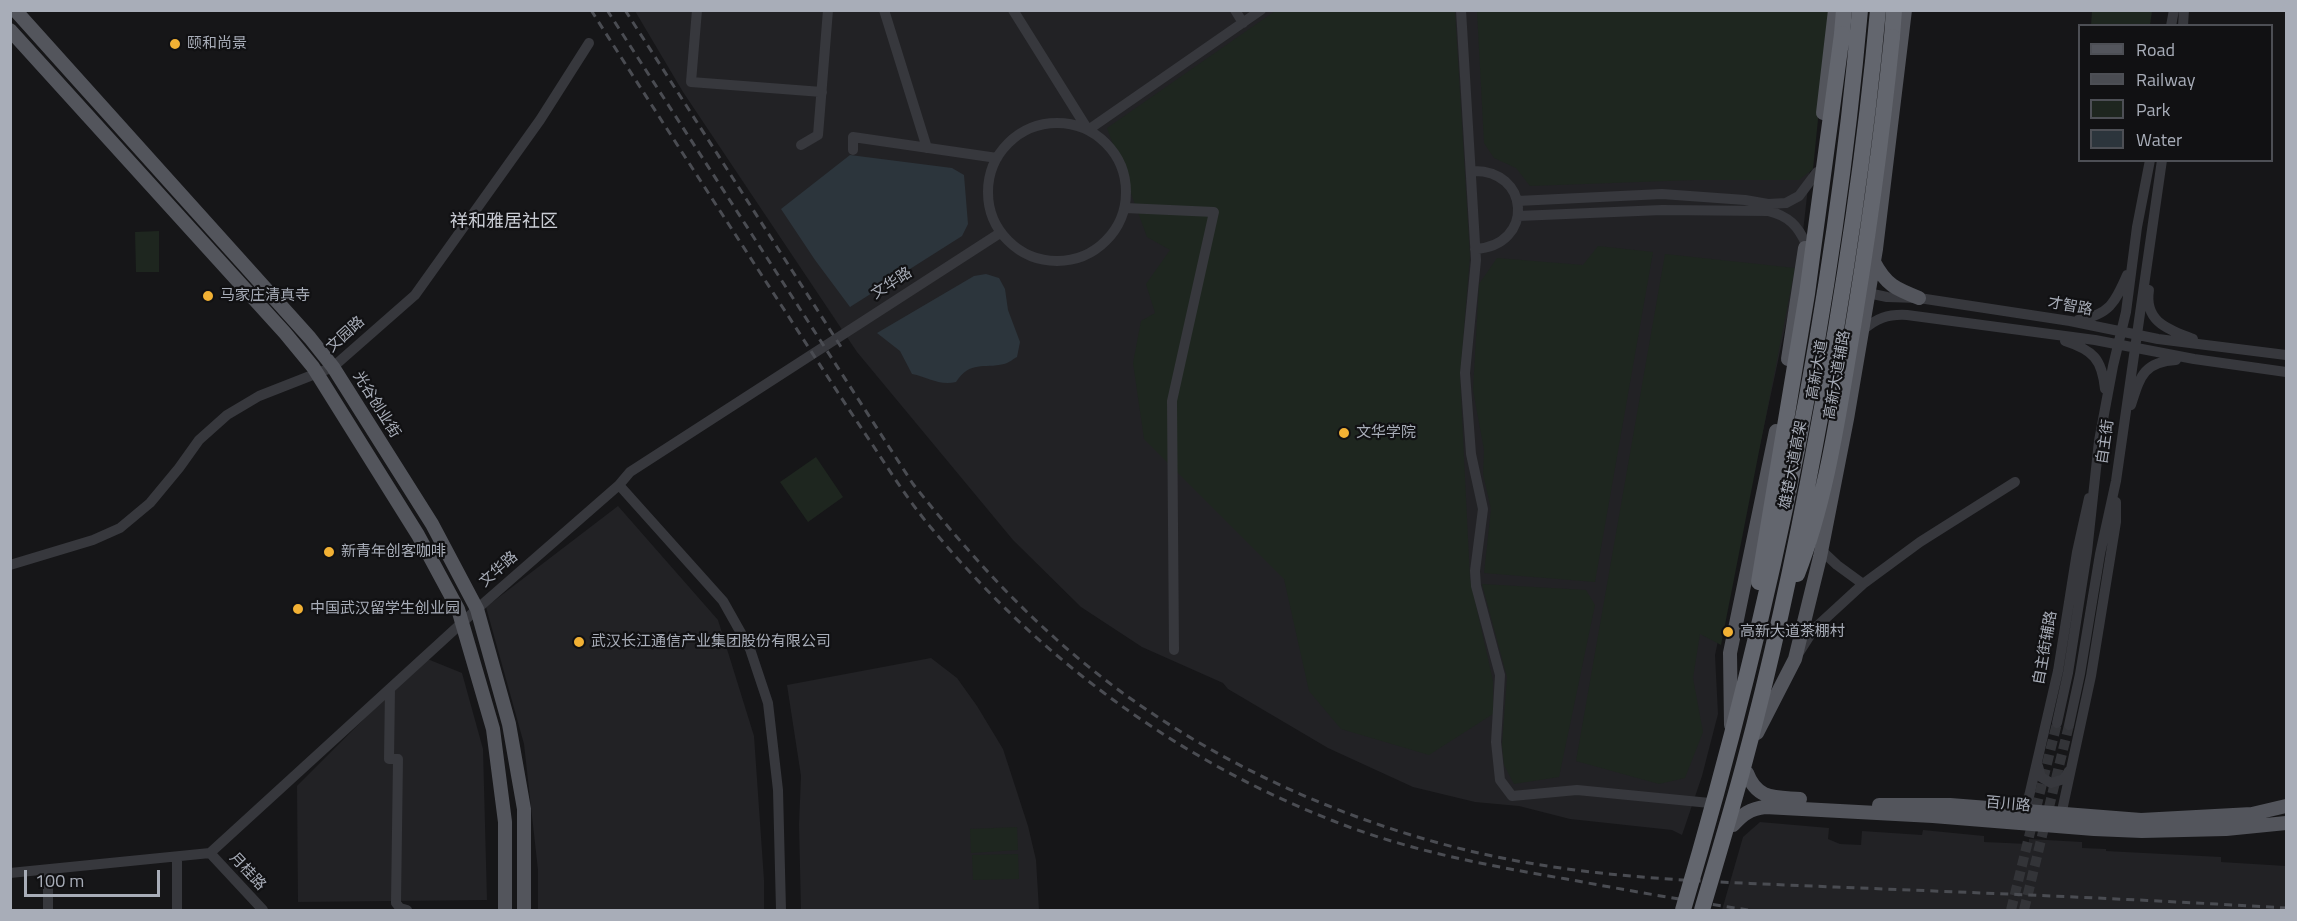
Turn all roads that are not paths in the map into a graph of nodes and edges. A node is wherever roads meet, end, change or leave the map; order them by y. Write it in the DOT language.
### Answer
graph roads {
  1 [pos="15,10"];
  2 [pos="697,10"];
  3 [pos="828,10"];
  4 [pos="884,10"];
  5 [pos="1013,10"];
  6 [pos="1234,10"];
  7 [pos="1262,10"];
  8 [pos="1461,10"];
  9 [pos="1835,10"];
  10 [pos="1844,10"];
  11 [pos="1855,10"];
  12 [pos="1860,10"];
  13 [pos="1880,10"];
  14 [pos="1894,10"];
  15 [pos="1905,10"];
  16 [pos="1243,23"];
  17 [pos="10,30"];
  18 [pos="589,43"];
  19 [pos="822,92"];
  20 [pos="1088,130"];
  21 [pos="801,145"];
  22 [pos="927,148"];
  23 [pos="853,150"];
  24 [pos="997,158"];
  25 [pos="2150,162"];
  26 [pos="2162,162"];
  27 [pos="1471,171"];
  28 [pos="1817,172"];
  29 [pos="2156,195"];
  30 [pos="1517,201"];
  31 [pos="1125,208"];
  32 [pos="1518,216"];
  33 [pos="1000,233"];
  34 [pos="1806,244"];
  35 [pos="1475,249"];
  36 [pos="1874,262"];
  37 [pos="2132,264"];
  38 [pos="1848,289"];
  39 [pos="1869,293"];
  40 [pos="1819,296"];
  41 [pos="1919,298"];
  42 [pos="2070,321"];
  43 [pos="1862,331"];
  44 [pos="2121,332"];
  45 [pos="2045,334"];
  46 [pos="2136,334"];
  47 [pos="2205,343"];
  48 [pos="2118,344"];
  49 [pos="2134,347"];
  50 [pos="2286,355"];
  51 [pos="2194,359"];
  52 [pos="333,367"];
  53 [pos="2286,372"];
  54 [pos="317,374"];
  55 [pos="1786,375"];
  56 [pos="2106,405"];
  57 [pos="2123,431"];
  58 [pos="2095,478"];
  59 [pos="2116,481"];
  60 [pos="2015,482"];
  61 [pos="619,485"];
  62 [pos="1821,550"];
  63 [pos="10,565"];
  64 [pos="1863,584"];
  65 [pos="477,609"];
  66 [pos="1778,622"];
  67 [pos="462,623"];
  68 [pos="1174,650"];
  69 [pos="1795,659"];
  70 [pos="390,689"];
  71 [pos="1740,704"];
  72 [pos="2057,723"];
  73 [pos="1731,725"];
  74 [pos="2069,725"];
  75 [pos="1757,733"];
  76 [pos="2038,763"];
  77 [pos="2070,768"];
  78 [pos="1747,773"];
  79 [pos="1710,803"];
  80 [pos="2286,806"];
  81 [pos="2024,817"];
  82 [pos="2060,820"];
  83 [pos="2286,822"];
  84 [pos="1702,828"];
  85 [pos="1731,830"];
  86 [pos="210,853"];
  87 [pos="177,857"];
  88 [pos="48,870"];
  89 [pos="10,873"];
  90 [pos="48,910"];
  91 [pos="177,910"];
  92 [pos="262,910"];
  93 [pos="407,910"];
  94 [pos="505,910"];
  95 [pos="524,910"];
  96 [pos="781,910"];
  97 [pos="1683,910"];
  98 [pos="1702,910"];
  1 -- 52 [label="main road, 光谷创业街"];
  2 -- 19 [label="street"];
  3 -- 19 [label="street"];
  4 -- 22 [label="street"];
  5 -- 20 [label="street"];
  6 -- 16 [label="street"];
  7 -- 16 [label="street"];
  8 -- 27 [label="street"];
  9 -- 28 [label="main road"];
  10 -- 71 [label="highway, bridge"];
  11 -- 40 [label="main road, 高新大道"];
  12 -- 71 [label="highway, 雄楚大道高架, bridge"];
  13 -- 38 [label="main road, 高新大道"];
  13 -- 66 [label="highway, 雄楚大道高架, bridge"];
  14 -- 66 [label="highway, bridge"];
  15 -- 36 [label="main road, 高新大道辅路"];
  16 -- 20 [label="street"];
  17 -- 54 [label="main road"];
  18 -- 52 [label="street, 文园路"];
  19 -- 21 [label="street"];
  20 -- 24 [label="street"];
  20 -- 31 [label="street"];
  22 -- 23 [label="street"];
  22 -- 24 [label="street"];
  24 -- 33 [label="street"];
  25 -- 37 [label="street, 自主街"];
  26 -- 29 [label="street, 自主街"];
  27 -- 30 [label="street"];
  27 -- 35 [label="street"];
  28 -- 30 [label="street"];
  28 -- 34 [label="main road"];
  29 -- 46 [label="street, 自主街"];
  29 -- 47 [label="street"];
  30 -- 32 [label="street"];
  31 -- 33 [label="street"];
  31 -- 68 [label="street"];
  32 -- 34 [label="street"];
  32 -- 35 [label="street"];
  33 -- 61 [label="street, 文华路"];
  34 -- 55 [label="main road"];
  35 -- 79 [label="street"];
  36 -- 39 [label="main road, 高新大道辅路"];
  36 -- 41 [label="main road"];
  37 -- 42 [label="street"];
  37 -- 44 [label="street, 自主街"];
  38 -- 39 [label="street, 才智路"];
  38 -- 75 [label="main road, 高新大道"];
  39 -- 41 [label="street, 才智路"];
  39 -- 43 [label="main road, 高新大道辅路"];
  40 -- 55 [label="main road"];
  40 -- 73 [label="main road, 高新大道"];
  41 -- 42 [label="street, 才智路"];
  42 -- 44 [label="street, 才智路"];
  43 -- 45 [label="street, 才智路"];
  43 -- 62 [label="main road, 高新大道辅路"];
  44 -- 46 [label="street, 才智路"];
  44 -- 48 [label="street, 自主街"];
  45 -- 48 [label="street, 才智路"];
  45 -- 56 [label="street"];
  46 -- 47 [label="street, 才智路"];
  46 -- 49 [label="street, 自主街"];
  47 -- 50 [label="street, 才智路"];
  48 -- 49 [label="street, 才智路"];
  48 -- 56 [label="street, 自主街"];
  49 -- 51 [label="street, 才智路"];
  49 -- 57 [label="street, 自主街"];
  51 -- 53 [label="street, 才智路"];
  51 -- 57 [label="street"];
  52 -- 54 [label="street, 文园路"];
  52 -- 65 [label="main road, 光谷创业街"];
  54 -- 63 [label="street, 文园路"];
  54 -- 67 [label="main road"];
  55 -- 73 [label="main road"];
  56 -- 58 [label="street, 自主街"];
  57 -- 59 [label="street, 自主街"];
  58 -- 72 [label="street, 自主街"];
  58 -- 76 [label="street, 自主街辅路"];
  59 -- 74 [label="street, 自主街"];
  59 -- 77 [label="street"];
  60 -- 64 [label="street"];
  61 -- 65 [label="street, 文华路"];
  61 -- 96 [label="street"];
  62 -- 64 [label="street"];
  62 -- 69 [label="main road, 高新大道辅路"];
  64 -- 69 [label="street"];
  65 -- 67 [label="street, 文华路"];
  65 -- 95 [label="main road, 光谷创业街"];
  66 -- 98 [label="highway, 雄楚大道高架, bridge"];
  67 -- 70 [label="street, 文华路"];
  67 -- 94 [label="main road"];
  69 -- 75 [label="main road, 高新大道辅路"];
  70 -- 86 [label="street, 文华路"];
  70 -- 93 [label="street"];
  71 -- 97 [label="highway, 雄楚大道高架, bridge"];
  73 -- 79 [label="main road, 高新大道"];
  75 -- 78 [label="main road, 高新大道"];
  76 -- 77 [label="street"];
  76 -- 81 [label="street, 自主街辅路"];
  77 -- 82 [label="street"];
  78 -- 81 [label="main road, 百川路"];
  78 -- 85 [label="main road, 高新大道"];
  79 -- 84 [label="main road, 高新大道"];
  80 -- 82 [label="main road, 百川路"];
  81 -- 82 [label="main road, 百川路"];
  81 -- 85 [label="main road, 百川路"];
  82 -- 83 [label="main road, 百川路"];
  86 -- 87 [label="street"];
  86 -- 92 [label="street, 月桂路"];
  87 -- 88 [label="street"];
  87 -- 91 [label="street"];
  88 -- 89 [label="street"];
  88 -- 90 [label="street"];
}
